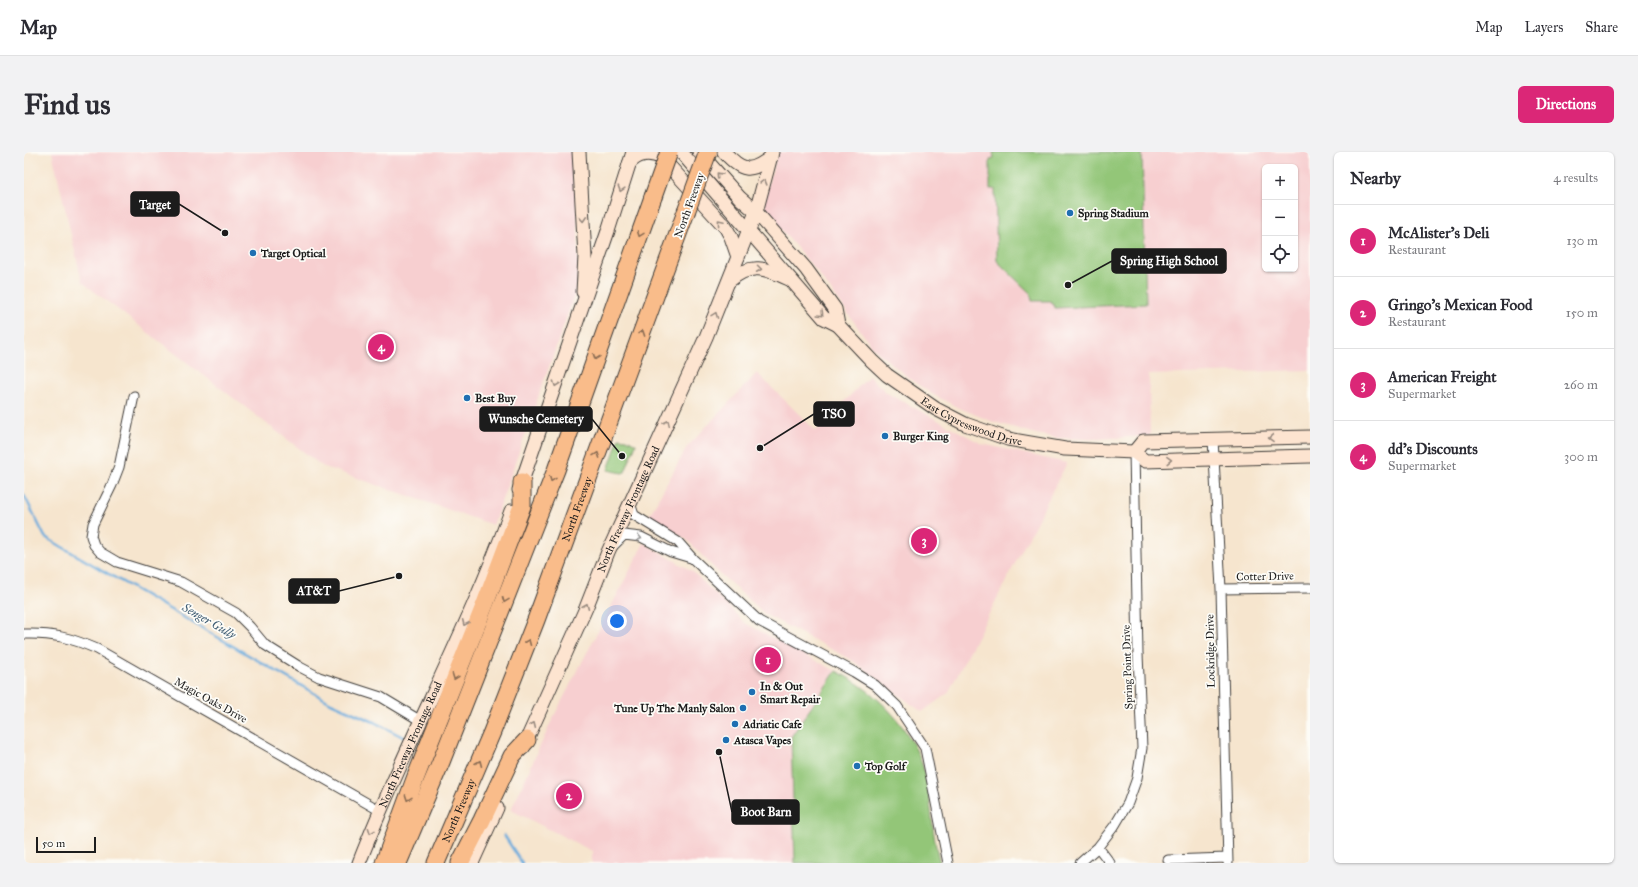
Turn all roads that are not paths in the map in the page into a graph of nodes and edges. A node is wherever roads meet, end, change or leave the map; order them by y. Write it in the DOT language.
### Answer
graph roads {
  1 [pos="579,152"];
  2 [pos="669,152"];
  3 [pos="681,152"];
  4 [pos="699,152"];
  5 [pos="708,152"];
  6 [pos="724,152"];
  7 [pos="771,155"];
  8 [pos="631,158"];
  9 [pos="756,212"];
  10 [pos="749,230"];
  11 [pos="738,256"];
  12 [pos="728,280"];
  13 [pos="791,280"];
  14 [pos="582,308"];
  15 [pos="838,325"];
  16 [pos="134,396"];
  17 [pos="1310,437"];
  18 [pos="1213,439"];
  19 [pos="1134,452"];
  20 [pos="1310,456"];
  21 [pos="1214,458"];
  22 [pos="522,482"];
  23 [pos="630,502"];
  24 [pos="608,552"];
  25 [pos="693,559"];
  26 [pos="1310,588"];
  27 [pos="1221,589"];
  28 [pos="24,634"];
  29 [pos="421,720"];
  30 [pos="527,740"];
  31 [pos="379,810"];
  32 [pos="1098,847"];
  33 [pos="1168,860"];
  34 [pos="1228,861"];
  35 [pos="1082,862"];
  36 [pos="359,863"];
  37 [pos="384,863"];
  38 [pos="398,863"];
  39 [pos="436,863"];
  40 [pos="460,863"];
  41 [pos="472,863"];
  42 [pos="948,863"];
  43 [pos="1110,863"];
  1 -- 14 [label="main road, one-way"];
  2 -- 38 [label="highway, one-way, bridge"];
  3 -- 10 [label="main road, East Cypresswood Drive"];
  9 -- 4 [label="main road, East Cypresswood Drive, one-way"];
  39 -- 5 [label="highway, North Freeway, one-way, bridge"];
  6 -- 7 [label="main road"];
  9 -- 7 [label="main road, North Freeway Frontage Road, one-way"];
  11 -- 8 [label="main road, one-way"];
  8 -- 14 [label="main road, North Freeway Frontage Road, one-way"];
  9 -- 10 [label="main road, North Freeway Frontage Road"];
  9 -- 15 [label="main road, East Cypresswood Drive"];
  10 -- 11 [label="main road, North Freeway Frontage Road"];
  10 -- 13 [label="main road, East Cypresswood Drive"];
  11 -- 12 [label="main road, North Freeway Frontage Road"];
  12 -- 13 [label="main road, one-way"];
  23 -- 12 [label="main road, North Freeway Frontage Road, one-way"];
  13 -- 15 [label="main road, East Cypresswood Drive, one-way"];
  14 -- 22 [label="main road, North Freeway Frontage Road, one-way"];
  15 -- 19 [label="main road, East Cypresswood Drive"];
  16 -- 29 [label="street"];
  17 -- 18 [label="main road, one-way"];
  18 -- 19 [label="main road"];
  18 -- 21 [label="street, Lockridge Drive"];
  19 -- 21 [label="main road, East Cypresswood Drive, one-way"];
  19 -- 32 [label="street, Spring Point Drive"];
  20 -- 21 [label="main road, East Cypresswood Drive"];
  21 -- 27 [label="street, Lockridge Drive"];
  22 -- 29 [label="main road, North Freeway Frontage Road, one-way"];
  22 -- 37 [label="highway, one-way"];
  23 -- 24 [label="main road, North Freeway Frontage Road"];
  23 -- 25 [label="street"];
  24 -- 25 [label="street, one-way"];
  30 -- 24 [label="main road, North Freeway Frontage Road, one-way"];
  25 -- 42 [label="street"];
  26 -- 27 [label="street, Cotter Drive"];
  27 -- 34 [label="street, Lockridge Drive"];
  28 -- 31 [label="street, Magic Oaks Drive"];
  29 -- 31 [label="main road, North Freeway Frontage Road"];
  30 -- 40 [label="highway"];
  30 -- 41 [label="main road, North Freeway Frontage Road"];
  31 -- 36 [label="main road, North Freeway Frontage Road, one-way"];
  32 -- 35 [label="street, Spring Point Drive"];
  32 -- 43 [label="street"];
  33 -- 34 [label="street"];
}
